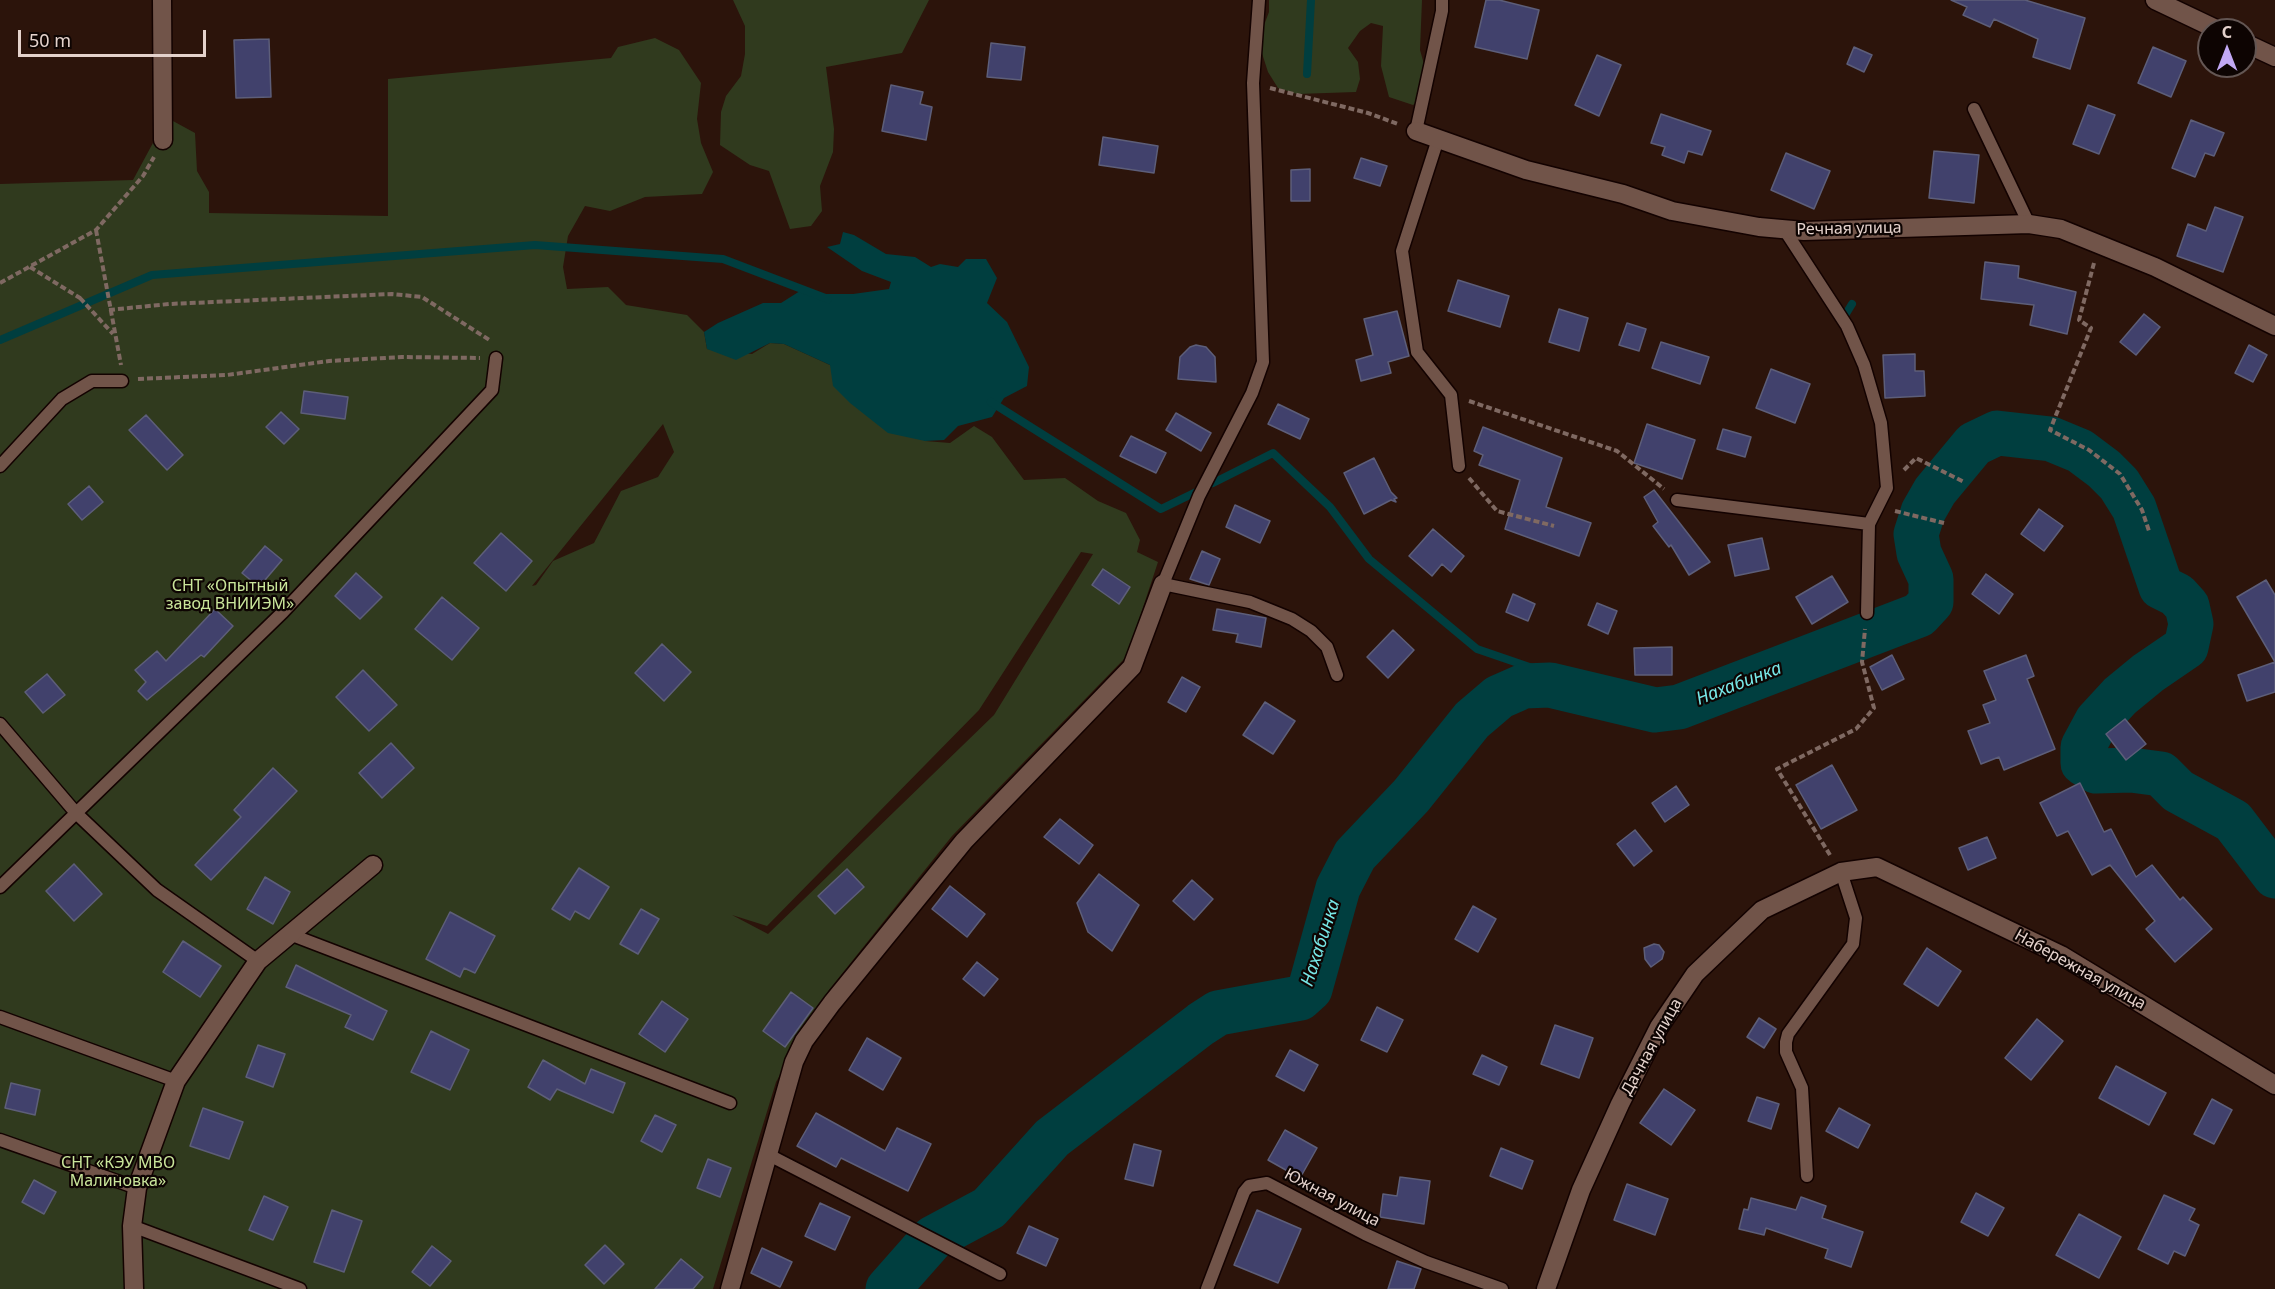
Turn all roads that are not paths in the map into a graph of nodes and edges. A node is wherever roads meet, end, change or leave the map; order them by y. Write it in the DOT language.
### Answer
graph roads {
  1 [pos="162,0"];
  2 [pos="1259,0"];
  3 [pos="1442,0"];
  4 [pos="2155,0"];
  5 [pos="2197,20"];
  6 [pos="2257,49"];
  7 [pos="2275,57"];
  8 [pos="1974,109"];
  9 [pos="1416,131"];
  10 [pos="1438,139"];
  11 [pos="163,140"];
  12 [pos="2029,224"];
  13 [pos="1784,229"];
  14 [pos="2275,326"];
  15 [pos="496,358"];
  16 [pos="122,375"];
  17 [pos="0,466"];
  18 [pos="1459,466"];
  19 [pos="1677,500"];
  20 [pos="1869,524"];
  21 [pos="1163,584"];
  22 [pos="1866,619"];
  23 [pos="1336,675"];
  24 [pos="0,724"];
  25 [pos="76,813"];
  26 [pos="373,865"];
  27 [pos="1877,867"];
  28 [pos="1841,872"];
  29 [pos="0,887"];
  30 [pos="292,935"];
  31 [pos="258,961"];
  32 [pos="0,1017"];
  33 [pos="176,1081"];
  34 [pos="2275,1085"];
  35 [pos="730,1103"];
  36 [pos="0,1140"];
  37 [pos="769,1155"];
  38 [pos="1807,1176"];
  39 [pos="137,1188"];
  40 [pos="132,1226"];
  41 [pos="1000,1274"];
  42 [pos="134,1289"];
  43 [pos="300,1289"];
  44 [pos="730,1289"];
  45 [pos="1207,1289"];
  46 [pos="1502,1289"];
  47 [pos="1546,1289"];
  1 -- 11 [label="street"];
  2 -- 21 [label="lane"];
  3 -- 9 [label="lane"];
  4 -- 5 [label="street"];
  6 -- 7 [label="street"];
  8 -- 12 [label="lane"];
  9 -- 10 [label="street, Речная улица"];
  10 -- 13 [label="street, Речная улица"];
  10 -- 18 [label="lane"];
  12 -- 13 [label="street, Речная улица"];
  12 -- 14 [label="street, Речная улица"];
  13 -- 20 [label="lane"];
  15 -- 25 [label="lane"];
  16 -- 17 [label="lane"];
  19 -- 20 [label="lane"];
  20 -- 22 [label="lane"];
  21 -- 23 [label="lane"];
  21 -- 37 [label="street"];
  24 -- 25 [label="lane"];
  25 -- 29 [label="lane"];
  25 -- 31 [label="lane"];
  26 -- 30 [label="street"];
  27 -- 28 [label="street, Дачная улица"];
  27 -- 34 [label="street, Набережная улица"];
  28 -- 38 [label="lane"];
  28 -- 47 [label="street, Дачная улица"];
  30 -- 31 [label="street"];
  30 -- 35 [label="lane"];
  31 -- 33 [label="street"];
  32 -- 33 [label="lane"];
  33 -- 39 [label="street"];
  36 -- 39 [label="lane"];
  37 -- 41 [label="lane"];
  37 -- 44 [label="street"];
  39 -- 40 [label="street"];
  40 -- 42 [label="street"];
  40 -- 43 [label="lane"];
  45 -- 46 [label="lane, Южная улица"];
}
